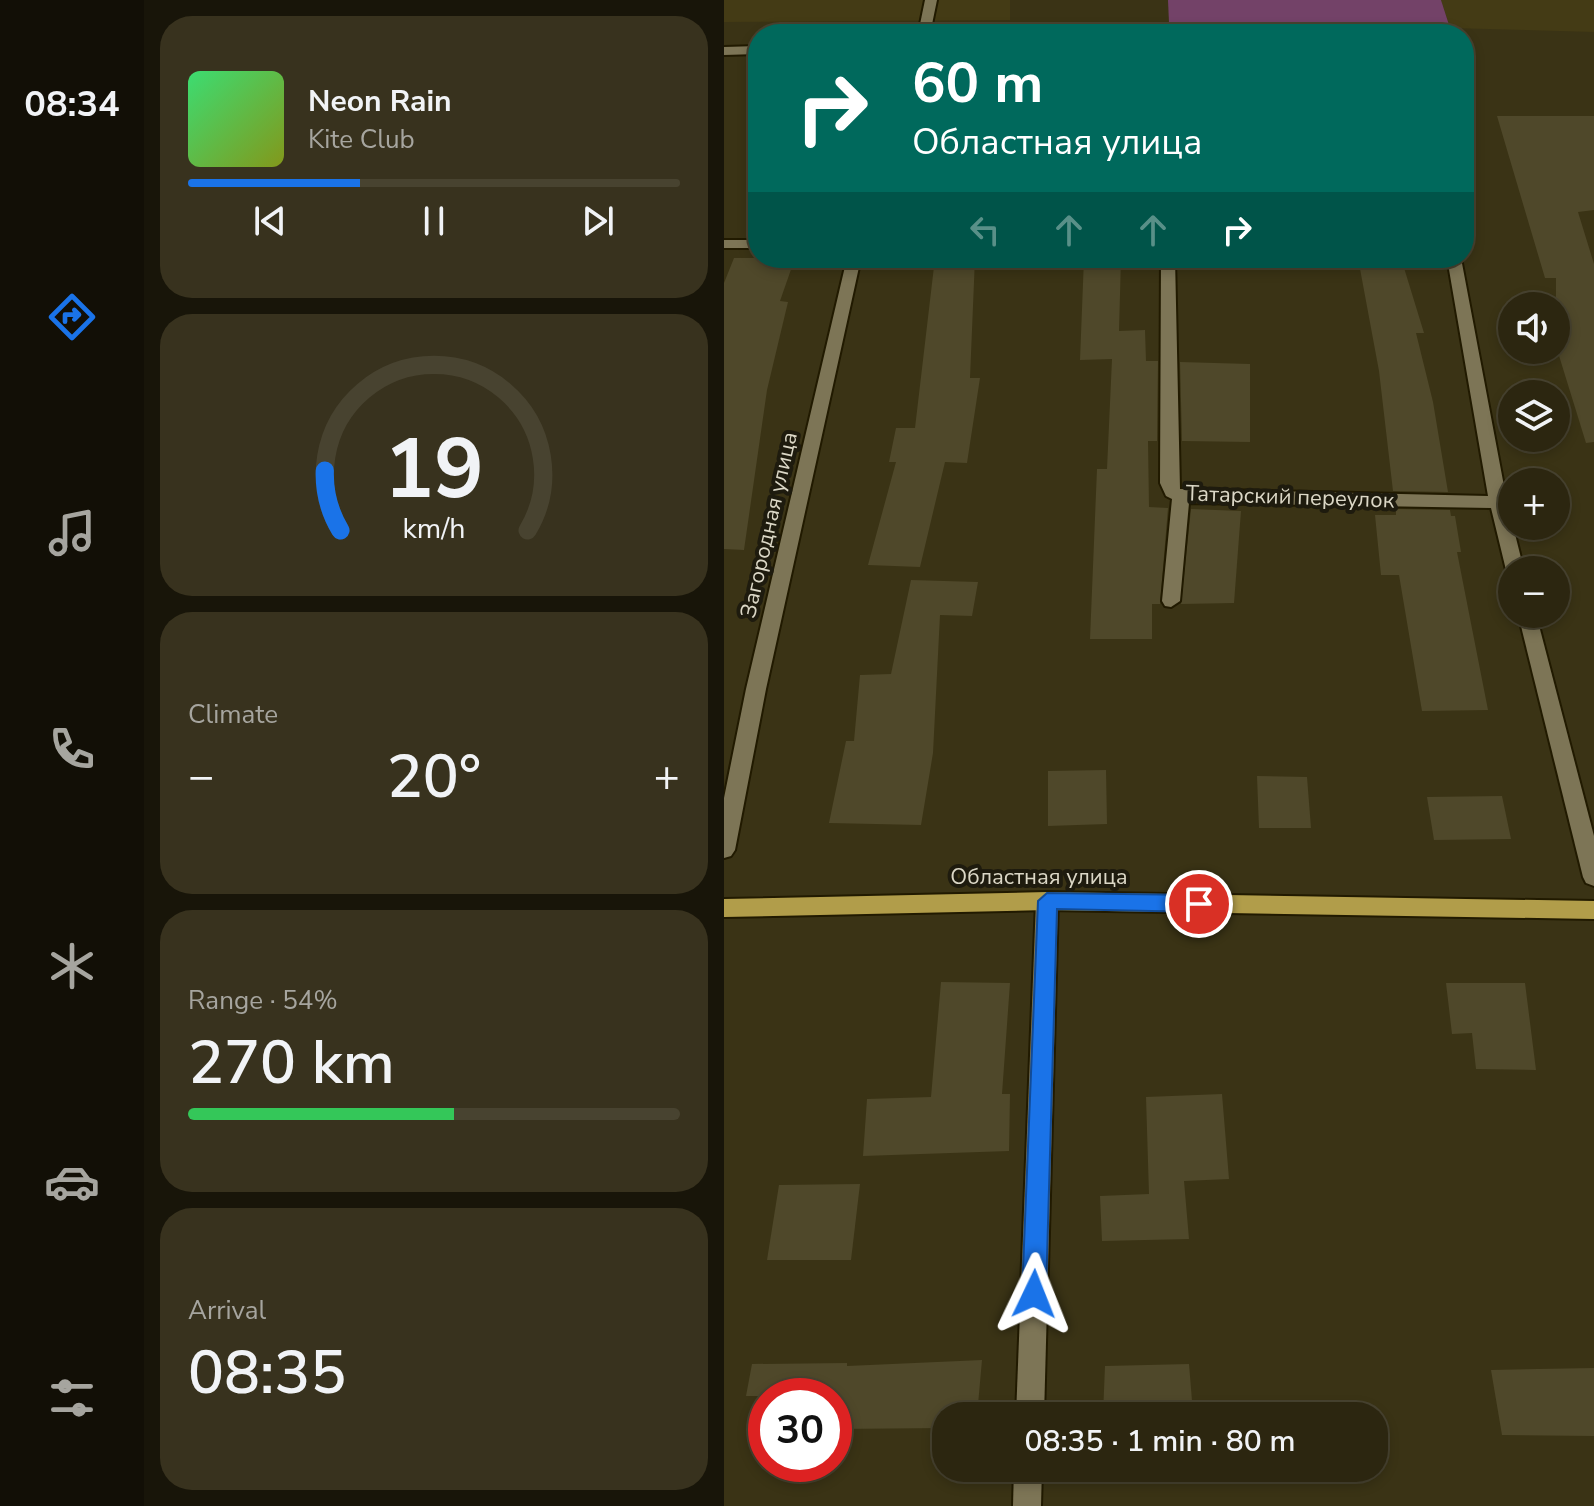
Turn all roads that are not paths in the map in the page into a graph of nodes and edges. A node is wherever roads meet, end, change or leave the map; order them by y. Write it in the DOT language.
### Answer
graph roads {
  1 [pos="931,0"];
  2 [pos="926,24"];
  3 [pos="748,50"];
  4 [pos="724,51"];
  5 [pos="724,244"];
  6 [pos="748,244"];
  7 [pos="852,268"];
  8 [pos="1168,268"];
  9 [pos="1456,268"];
  10 [pos="1181,497"];
  11 [pos="1498,502"];
  12 [pos="1171,601"];
  13 [pos="1531,628"];
  14 [pos="724,850"];
  15 [pos="1594,877"];
  16 [pos="1047,901"];
  17 [pos="724,908"];
  18 [pos="1594,910"];
  19 [pos="1030,1402"];
  20 [pos="1028,1482"];
  21 [pos="1027,1506"];
  1 -- 2 [label="street"];
  3 -- 4 [label="street"];
  5 -- 6 [label="street"];
  7 -- 14 [label="street, Загородная улица"];
  8 -- 10 [label="street, Татарский переулок"];
  9 -- 11 [label="street"];
  10 -- 11 [label="street, Татарский переулок"];
  10 -- 12 [label="street"];
  13 -- 15 [label="street"];
  16 -- 17 [label="main road, Областная улица"];
  16 -- 18 [label="main road, Областная улица"];
  16 -- 19 [label="street"];
  20 -- 21 [label="street"];
}
